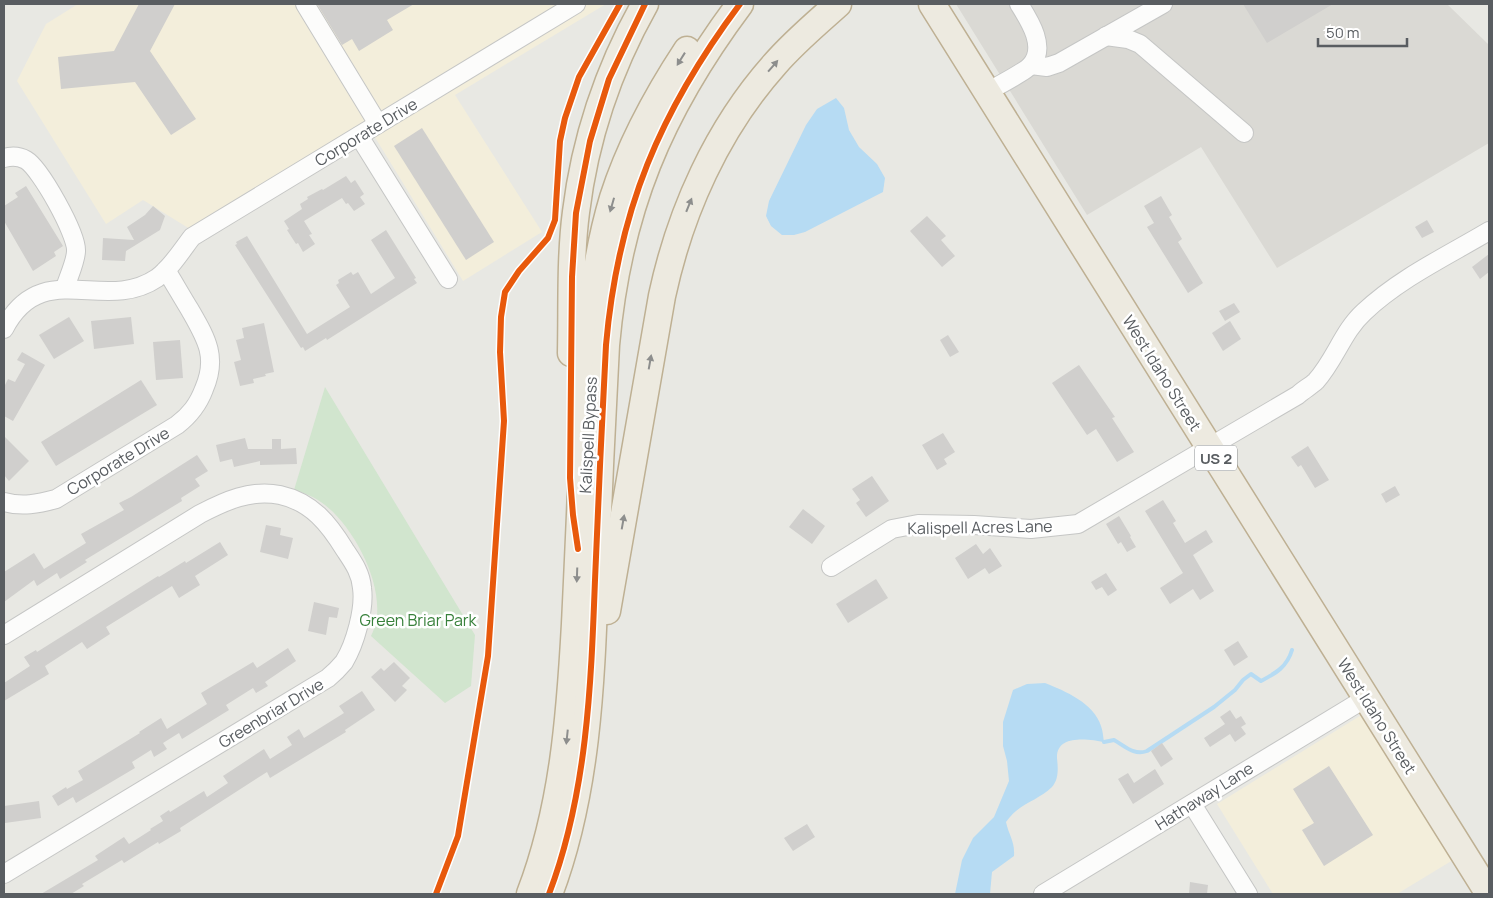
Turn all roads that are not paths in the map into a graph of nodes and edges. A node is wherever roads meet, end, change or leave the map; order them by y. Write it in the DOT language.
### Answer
graph roads {
  1 [pos="305,4"];
  2 [pos="576,4"];
  3 [pos="645,4"];
  4 [pos="718,4"];
  5 [pos="740,4"];
  6 [pos="838,4"];
  7 [pos="932,4"];
  8 [pos="1019,4"];
  9 [pos="1163,4"];
  10 [pos="1106,36"];
  11 [pos="1031,66"];
  12 [pos="987,92"];
  13 [pos="378,124"];
  14 [pos="1244,133"];
  15 [pos="359,136"];
  16 [pos="4,158"];
  17 [pos="1489,231"];
  18 [pos="166,270"];
  19 [pos="448,279"];
  20 [pos="65,288"];
  21 [pos="4,329"];
  22 [pos="1208,446"];
  23 [pos="4,502"];
  24 [pos="578,549"];
  25 [pos="831,567"];
  26 [pos="4,635"];
  27 [pos="589,690"];
  28 [pos="1366,698"];
  29 [pos="1192,804"];
  30 [pos="4,874"];
  31 [pos="530,894"];
  32 [pos="549,894"];
  33 [pos="1042,894"];
  34 [pos="1248,894"];
  35 [pos="1489,894"];
  1 -- 13 [label="street"];
  2 -- 13 [label="street, Corporate Drive"];
  3 -- 24 [label="highway"];
  4 -- 24 [label="highway, Kalispell Bypass, one-way"];
  5 -- 27 [label="highway, Kalispell Bypass"];
  27 -- 6 [label="highway, one-way"];
  7 -- 12 [label="highway, West Idaho Street / US 2"];
  8 -- 11 [label="street"];
  9 -- 10 [label="street"];
  10 -- 11 [label="street"];
  10 -- 14 [label="street"];
  11 -- 12 [label="street"];
  12 -- 22 [label="highway, West Idaho Street / US 2"];
  13 -- 15 [label="street, Corporate Drive"];
  15 -- 18 [label="street, Corporate Drive"];
  15 -- 19 [label="street"];
  16 -- 20 [label="street"];
  17 -- 22 [label="street, Kalispell Acres Lane"];
  18 -- 20 [label="street, Corporate Drive"];
  18 -- 23 [label="street, Corporate Drive"];
  20 -- 21 [label="street, Corporate Drive"];
  22 -- 25 [label="street, Kalispell Acres Lane"];
  22 -- 28 [label="highway, West Idaho Street / US 2"];
  24 -- 31 [label="highway, Kalispell Bypass, one-way"];
  26 -- 30 [label="street, Greenbriar Drive"];
  27 -- 32 [label="highway, Kalispell Bypass"];
  28 -- 29 [label="street, Hathaway Lane"];
  28 -- 35 [label="highway, West Idaho Street / US 2"];
  29 -- 33 [label="street, Hathaway Lane"];
  29 -- 34 [label="street"];
}
